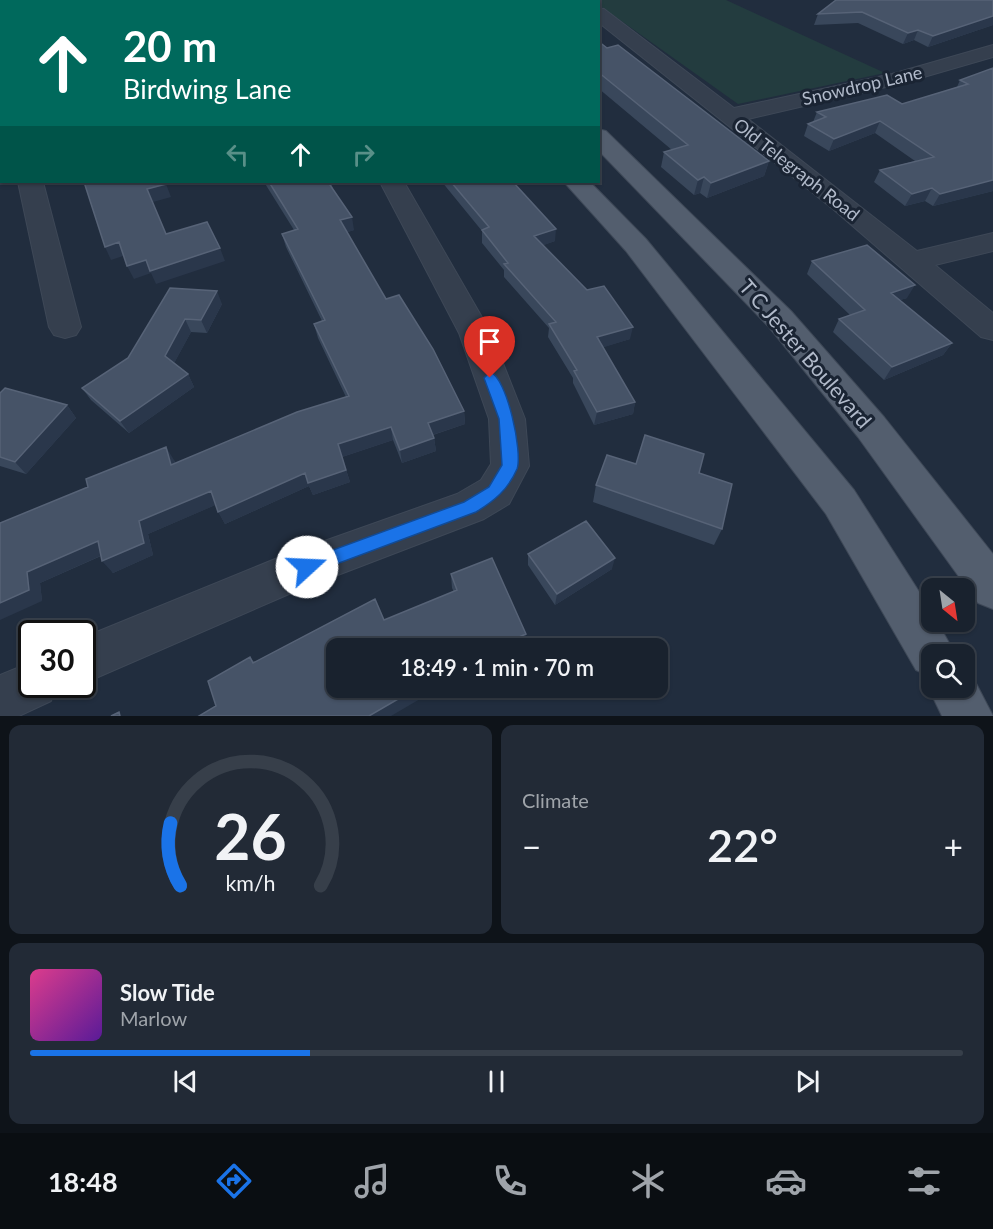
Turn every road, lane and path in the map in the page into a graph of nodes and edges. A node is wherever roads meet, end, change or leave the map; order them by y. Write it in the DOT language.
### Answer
graph roads {
  1 [pos="606,26"];
  2 [pos="993,51"];
  3 [pos="730,116"];
  4 [pos="600,138"];
  5 [pos="30,183"];
  6 [pos="393,183"];
  7 [pos="577,183"];
  8 [pos="993,242"];
  9 [pos="914,261"];
  10 [pos="65,327"];
  11 [pos="992,329"];
  12 [pos="993,588"];
  13 [pos="926,644"];
  14 [pos="96,655"];
  15 [pos="18,692"];
  16 [pos="958,698"];
  17 [pos="0,700"];
  18 [pos="969,716"];
  1 -- 3 [label="street, Old Telegraph Road"];
  2 -- 3 [label="street, Snowdrop Lane"];
  3 -- 9 [label="street, Old Telegraph Road"];
  4 -- 12 [label="main road, T C Jester Boulevard"];
  5 -- 10 [label="street"];
  6 -- 14 [label="street"];
  7 -- 13 [label="main road"];
  8 -- 9 [label="street"];
  9 -- 11 [label="street, Old Telegraph Road"];
  15 -- 17 [label="street"];
  16 -- 18 [label="main road"];
}
